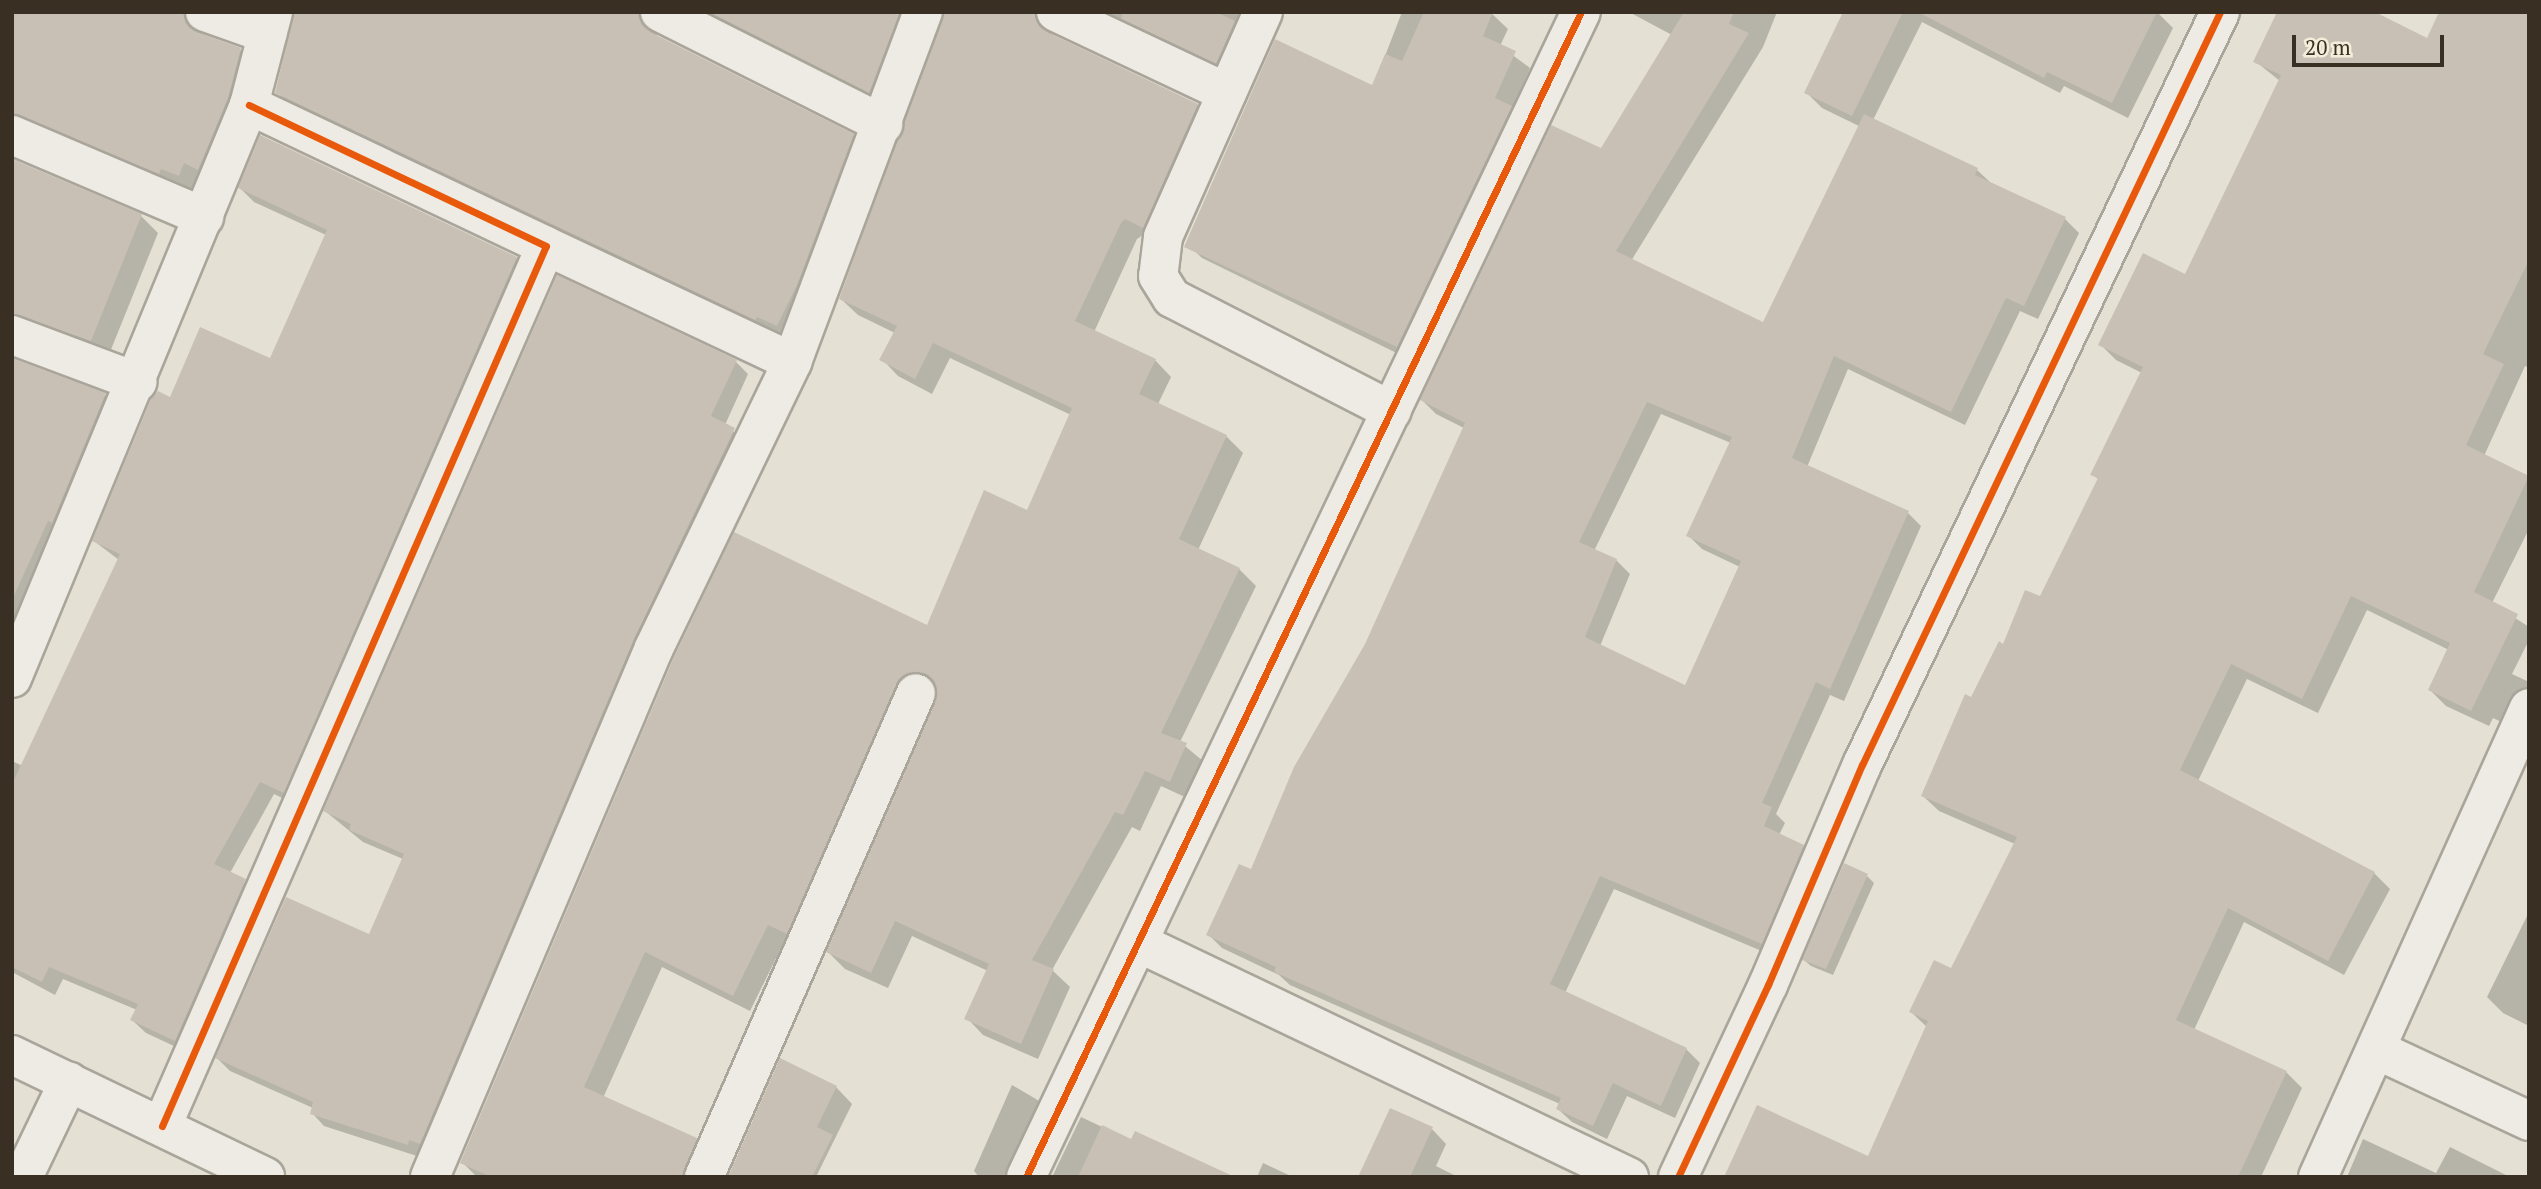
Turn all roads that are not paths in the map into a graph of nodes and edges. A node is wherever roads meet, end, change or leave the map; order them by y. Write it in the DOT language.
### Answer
graph roads {
  1 [pos="205,12"];
  2 [pos="660,12"];
  3 [pos="923,12"];
  4 [pos="1056,12"];
  5 [pos="1263,12"];
  6 [pos="1581,12"];
  7 [pos="2220,12"];
  8 [pos="270,23"];
  9 [pos="1227,93"];
  10 [pos="249,105"];
  11 [pos="883,124"];
  12 [pos="12,135"];
  13 [pos="204,217"];
  14 [pos="546,246"];
  15 [pos="12,335"];
  16 [pos="792,362"];
  17 [pos="138,382"];
  18 [pos="1392,411"];
  19 [pos="12,678"];
  20 [pos="916,693"];
  21 [pos="2529,708"];
  22 [pos="1139,943"];
  23 [pos="2377,1050"];
  24 [pos="12,1055"];
  25 [pos="69,1081"];
  26 [pos="2529,1121"];
  27 [pos="162,1126"];
  28 [pos="23,1177"];
  29 [pos="265,1177"];
  30 [pos="430,1177"];
  31 [pos="704,1177"];
  32 [pos="1026,1177"];
  33 [pos="1629,1177"];
  34 [pos="1678,1177"];
  35 [pos="2318,1177"];
  1 -- 8 [label="street"];
  2 -- 11 [label="street"];
  3 -- 11 [label="street"];
  4 -- 9 [label="street"];
  5 -- 9 [label="street"];
  6 -- 18 [label="street"];
  7 -- 34 [label="street"];
  8 -- 10 [label="street"];
  9 -- 18 [label="street"];
  10 -- 13 [label="street"];
  10 -- 14 [label="street"];
  11 -- 16 [label="street"];
  12 -- 13 [label="street"];
  13 -- 17 [label="street"];
  14 -- 16 [label="street"];
  14 -- 27 [label="street"];
  15 -- 17 [label="street"];
  16 -- 30 [label="street"];
  17 -- 19 [label="street"];
  18 -- 22 [label="street"];
  20 -- 31 [label="street"];
  21 -- 23 [label="street"];
  22 -- 32 [label="street"];
  22 -- 33 [label="street"];
  23 -- 26 [label="street"];
  23 -- 35 [label="street"];
  24 -- 25 [label="street"];
  25 -- 27 [label="street"];
  25 -- 28 [label="street"];
  27 -- 29 [label="street"];
}
